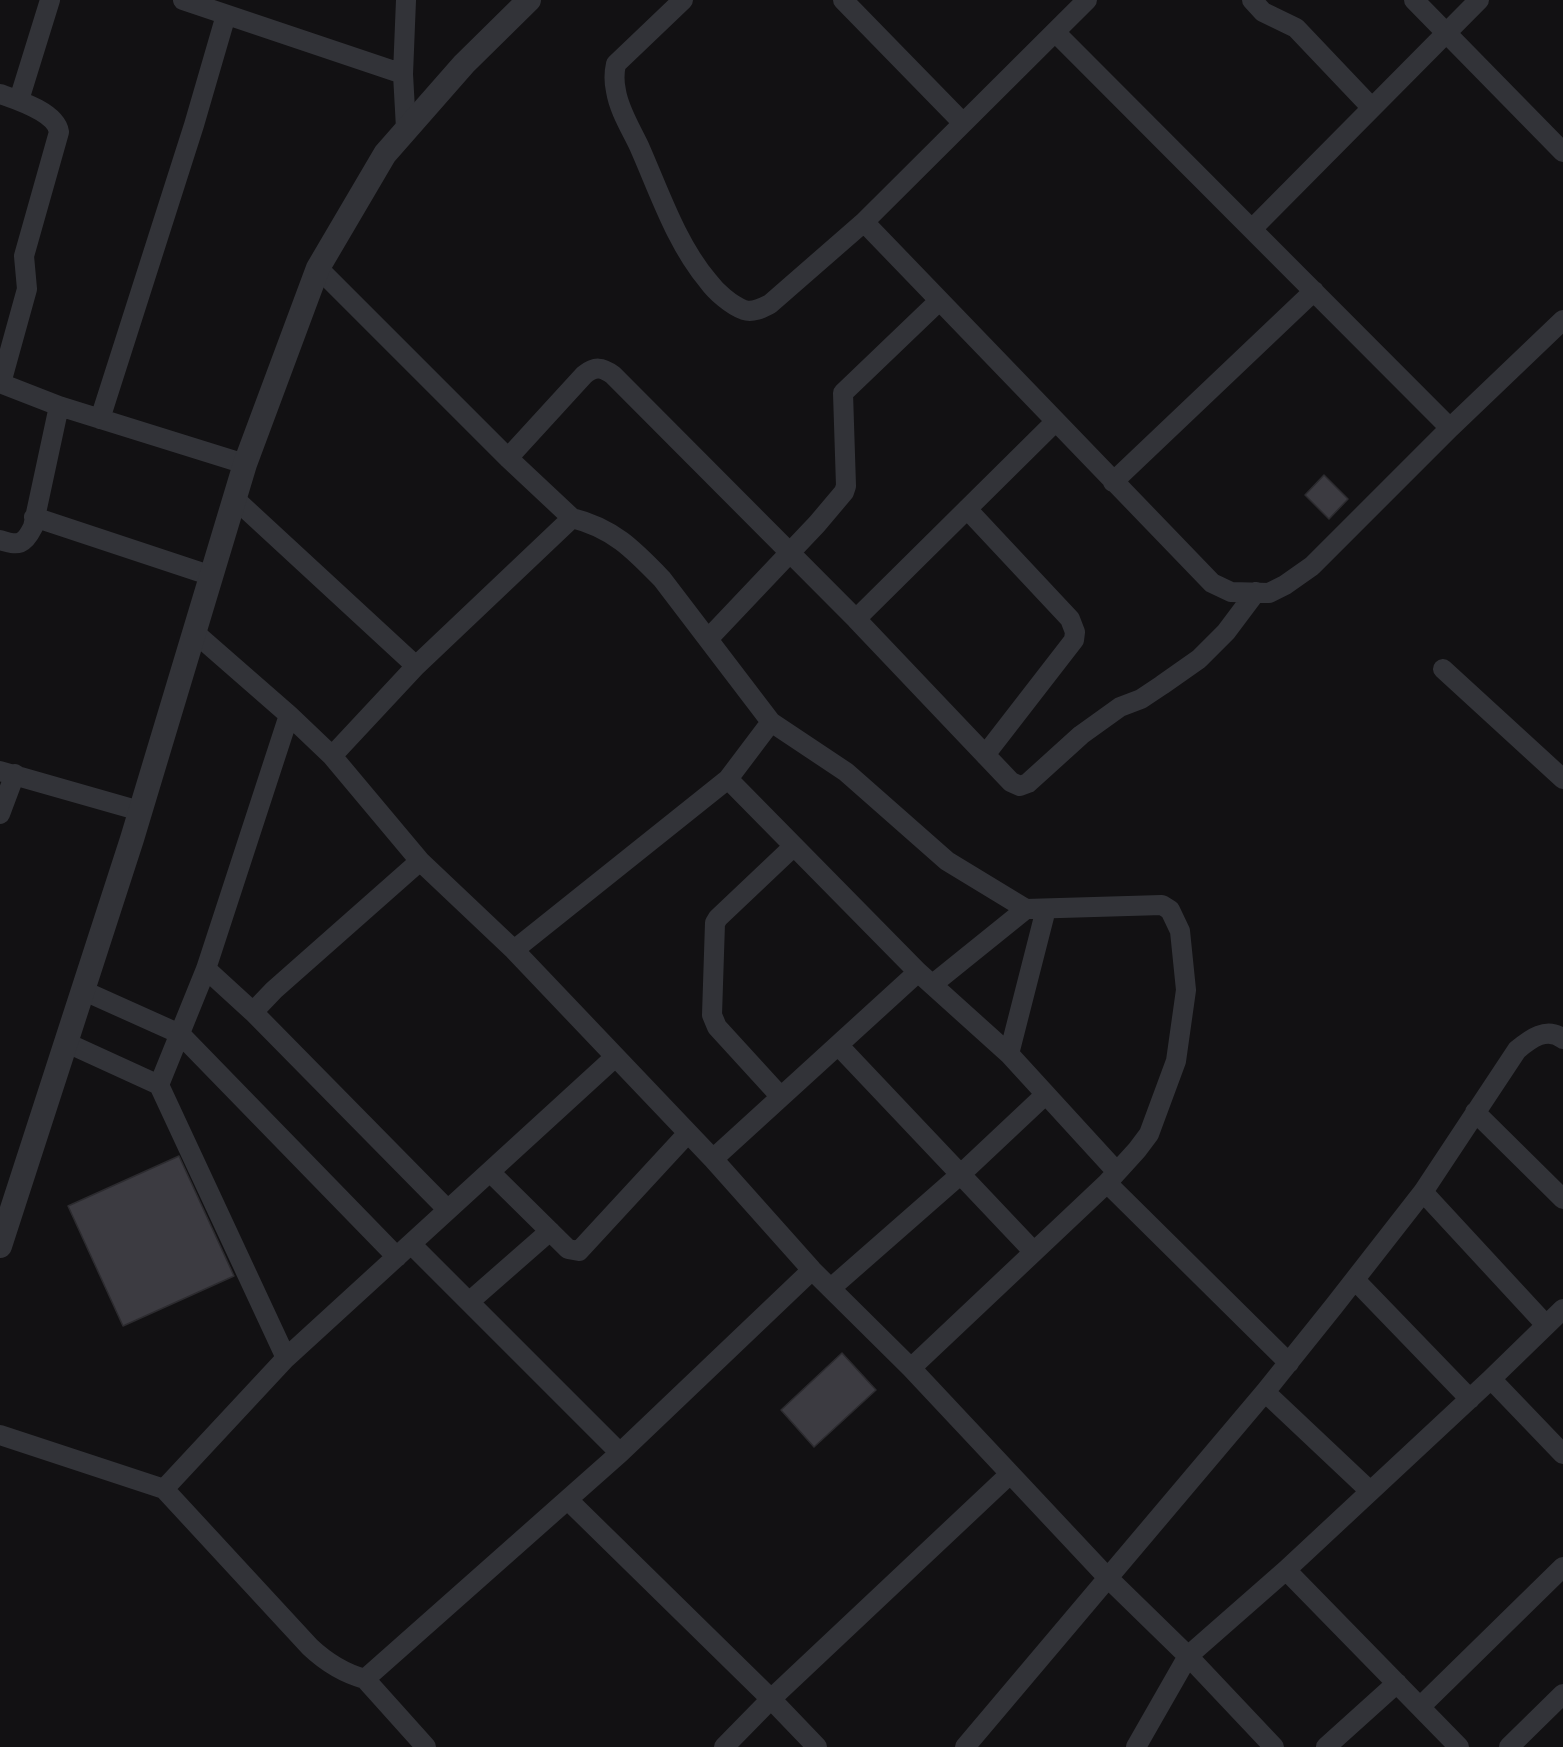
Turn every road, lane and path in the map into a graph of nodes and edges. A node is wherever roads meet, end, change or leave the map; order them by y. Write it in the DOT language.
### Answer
graph roads {
  1 [pos="50,0"];
  2 [pos="183,0"];
  3 [pos="406,0"];
  4 [pos="529,0"];
  5 [pos="683,0"];
  6 [pos="843,0"];
  7 [pos="1087,0"];
  8 [pos="1252,0"];
  9 [pos="1414,0"];
  10 [pos="1479,0"];
  11 [pos="226,15"];
  12 [pos="1055,32"];
  13 [pos="1446,33"];
  14 [pos="403,74"];
  15 [pos="9,97"];
  16 [pos="1372,108"];
  17 [pos="963,123"];
  18 [pos="406,128"];
  19 [pos="1563,152"];
  20 [pos="864,222"];
  21 [pos="1252,229"];
  22 [pos="318,268"];
  23 [pos="1314,291"];
  24 [pos="939,301"];
  25 [pos="1559,332"];
  26 [pos="0,383"];
  27 [pos="59,406"];
  28 [pos="100,419"];
  29 [pos="1055,422"];
  30 [pos="1450,428"];
  31 [pos="508,458"];
  32 [pos="245,464"];
  33 [pos="1113,482"];
  34 [pos="234,498"];
  35 [pos="967,509"];
  36 [pos="34,517"];
  37 [pos="572,518"];
  38 [pos="0,540"];
  39 [pos="790,552"];
  40 [pos="212,576"];
  41 [pos="1256,592"];
  42 [pos="856,619"];
  43 [pos="194,632"];
  44 [pos="708,639"];
  45 [pos="416,666"];
  46 [pos="1443,669"];
  47 [pos="289,715"];
  48 [pos="771,722"];
  49 [pos="986,755"];
  50 [pos="332,756"];
  51 [pos="7,772"];
  52 [pos="728,779"];
  53 [pos="1563,779"];
  54 [pos="141,811"];
  55 [pos="0,814"];
  56 [pos="794,846"];
  57 [pos="420,861"];
  58 [pos="1036,909"];
  59 [pos="514,950"];
  60 [pos="206,969"];
  61 [pos="925,978"];
  62 [pos="82,990"];
  63 [pos="253,1012"];
  64 [pos="180,1034"];
  65 [pos="1563,1039"];
  66 [pos="65,1042"];
  67 [pos="838,1045"];
  68 [pos="1009,1054"];
  69 [pos="615,1058"];
  70 [pos="159,1085"];
  71 [pos="1045,1095"];
  72 [pos="782,1097"];
  73 [pos="1474,1112"];
  74 [pos="688,1133"];
  75 [pos="713,1160"];
  76 [pos="490,1172"];
  77 [pos="961,1174"];
  78 [pos="1112,1178"];
  79 [pos="1423,1192"];
  80 [pos="1563,1199"];
  81 [pos="448,1210"];
  82 [pos="2,1231"];
  83 [pos="550,1231"];
  84 [pos="404,1251"];
  85 [pos="1034,1252"];
  86 [pos="812,1270"];
  87 [pos="1355,1280"];
  88 [pos="831,1288"];
  89 [pos="469,1302"];
  90 [pos="1563,1309"];
  91 [pos="1546,1325"];
  92 [pos="286,1358"];
  93 [pos="1289,1363"];
  94 [pos="911,1368"];
  95 [pos="1491,1379"];
  96 [pos="1265,1392"];
  97 [pos="1470,1399"];
  98 [pos="0,1435"];
  99 [pos="620,1454"];
  100 [pos="1563,1454"];
  101 [pos="1010,1474"];
  102 [pos="164,1489"];
  103 [pos="1370,1491"];
  104 [pos="568,1500"];
  105 [pos="1563,1567"];
  106 [pos="1286,1570"];
  107 [pos="1108,1578"];
  108 [pos="1188,1656"];
  109 [pos="365,1679"];
  110 [pos="1397,1683"];
  111 [pos="1563,1694"];
  112 [pos="771,1699"];
  113 [pos="1420,1707"];
  114 [pos="426,1747"];
  115 [pos="724,1747"];
  116 [pos="817,1747"];
  117 [pos="965,1747"];
  118 [pos="1136,1747"];
  119 [pos="1274,1747"];
  120 [pos="1326,1747"];
  121 [pos="1459,1747"];
  122 [pos="1509,1747"];
  1 -- 15 [label="street"];
  2 -- 11 [label="street"];
  3 -- 14 [label="street"];
  4 -- 18 [label="street"];
  5 -- 20 [label="street"];
  6 -- 17 [label="street"];
  7 -- 12 [label="street"];
  8 -- 16 [label="street"];
  9 -- 13 [label="street"];
  10 -- 13 [label="street"];
  11 -- 14 [label="street"];
  11 -- 28 [label="street"];
  12 -- 17 [label="street"];
  12 -- 21 [label="street"];
  13 -- 16 [label="street"];
  13 -- 19 [label="street"];
  14 -- 18 [label="street"];
  15 -- 26 [label="street"];
  16 -- 21 [label="street"];
  17 -- 20 [label="street"];
  18 -- 22 [label="street"];
  20 -- 24 [label="street"];
  21 -- 23 [label="street"];
  22 -- 31 [label="street"];
  22 -- 32 [label="street"];
  23 -- 30 [label="street"];
  23 -- 33 [label="street"];
  24 -- 29 [label="street"];
  24 -- 39 [label="street"];
  25 -- 30 [label="street"];
  26 -- 27 [label="street"];
  27 -- 28 [label="street"];
  27 -- 36 [label="street"];
  28 -- 32 [label="street"];
  29 -- 33 [label="street"];
  29 -- 35 [label="street"];
  30 -- 41 [label="street"];
  31 -- 37 [label="street"];
  31 -- 39 [label="street"];
  32 -- 34 [label="street"];
  33 -- 41 [label="street"];
  34 -- 40 [label="street"];
  34 -- 45 [label="street"];
  35 -- 42 [label="street"];
  35 -- 49 [label="street"];
  36 -- 38 [label="street"];
  36 -- 40 [label="street"];
  37 -- 44 [label="street"];
  37 -- 45 [label="street"];
  39 -- 42 [label="street"];
  39 -- 44 [label="street"];
  40 -- 43 [label="street"];
  41 -- 49 [label="street"];
  42 -- 49 [label="street"];
  43 -- 47 [label="street"];
  43 -- 54 [label="street"];
  44 -- 48 [label="street"];
  45 -- 50 [label="street"];
  46 -- 53 [label="street"];
  47 -- 50 [label="street"];
  47 -- 60 [label="street"];
  48 -- 52 [label="street"];
  48 -- 58 [label="street"];
  50 -- 57 [label="street"];
  51 -- 54 [label="street"];
  51 -- 55 [label="street"];
  52 -- 56 [label="street"];
  52 -- 59 [label="street"];
  54 -- 62 [label="street"];
  56 -- 61 [label="street"];
  56 -- 72 [label="street"];
  57 -- 59 [label="street"];
  57 -- 63 [label="street"];
  58 -- 61 [label="street"];
  58 -- 68 [label="street"];
  58 -- 78 [label="street"];
  59 -- 69 [label="street"];
  60 -- 63 [label="street"];
  60 -- 64 [label="street"];
  61 -- 67 [label="street"];
  61 -- 68 [label="street"];
  62 -- 64 [label="street"];
  62 -- 66 [label="street"];
  63 -- 81 [label="street"];
  64 -- 70 [label="street"];
  64 -- 84 [label="street"];
  65 -- 73 [label="street"];
  66 -- 70 [label="street"];
  66 -- 82 [label="street"];
  67 -- 72 [label="street"];
  67 -- 77 [label="street"];
  68 -- 71 [label="street"];
  69 -- 74 [label="street"];
  69 -- 76 [label="street"];
  70 -- 92 [label="street"];
  71 -- 77 [label="street"];
  71 -- 78 [label="street"];
  72 -- 75 [label="street"];
  73 -- 79 [label="street"];
  73 -- 80 [label="street"];
  74 -- 75 [label="street"];
  74 -- 83 [label="street"];
  75 -- 86 [label="street"];
  76 -- 81 [label="street"];
  76 -- 83 [label="street"];
  77 -- 85 [label="street"];
  77 -- 88 [label="street"];
  78 -- 85 [label="street"];
  78 -- 93 [label="street"];
  79 -- 87 [label="street"];
  79 -- 91 [label="street"];
  81 -- 84 [label="street"];
  83 -- 89 [label="street"];
  84 -- 89 [label="street"];
  84 -- 92 [label="street"];
  85 -- 94 [label="street"];
  86 -- 88 [label="street"];
  86 -- 99 [label="street"];
  87 -- 93 [label="street"];
  87 -- 97 [label="street"];
  88 -- 94 [label="street"];
  89 -- 99 [label="street"];
  90 -- 91 [label="street"];
  91 -- 95 [label="street"];
  92 -- 102 [label="street"];
  93 -- 96 [label="street"];
  94 -- 101 [label="street"];
  95 -- 97 [label="street"];
  95 -- 100 [label="street"];
  96 -- 103 [label="street"];
  96 -- 107 [label="street"];
  97 -- 103 [label="street"];
  98 -- 102 [label="street"];
  99 -- 104 [label="street"];
  101 -- 107 [label="street"];
  101 -- 112 [label="street"];
  102 -- 109 [label="street"];
  103 -- 106 [label="street"];
  104 -- 109 [label="street"];
  104 -- 112 [label="street"];
  105 -- 113 [label="street"];
  106 -- 108 [label="street"];
  106 -- 110 [label="street"];
  107 -- 108 [label="street"];
  107 -- 117 [label="street"];
  108 -- 118 [label="street"];
  108 -- 119 [label="street"];
  109 -- 114 [label="street"];
  110 -- 113 [label="street"];
  110 -- 120 [label="street"];
  111 -- 122 [label="street"];
  112 -- 115 [label="street"];
  112 -- 116 [label="street"];
  113 -- 121 [label="street"];
}
